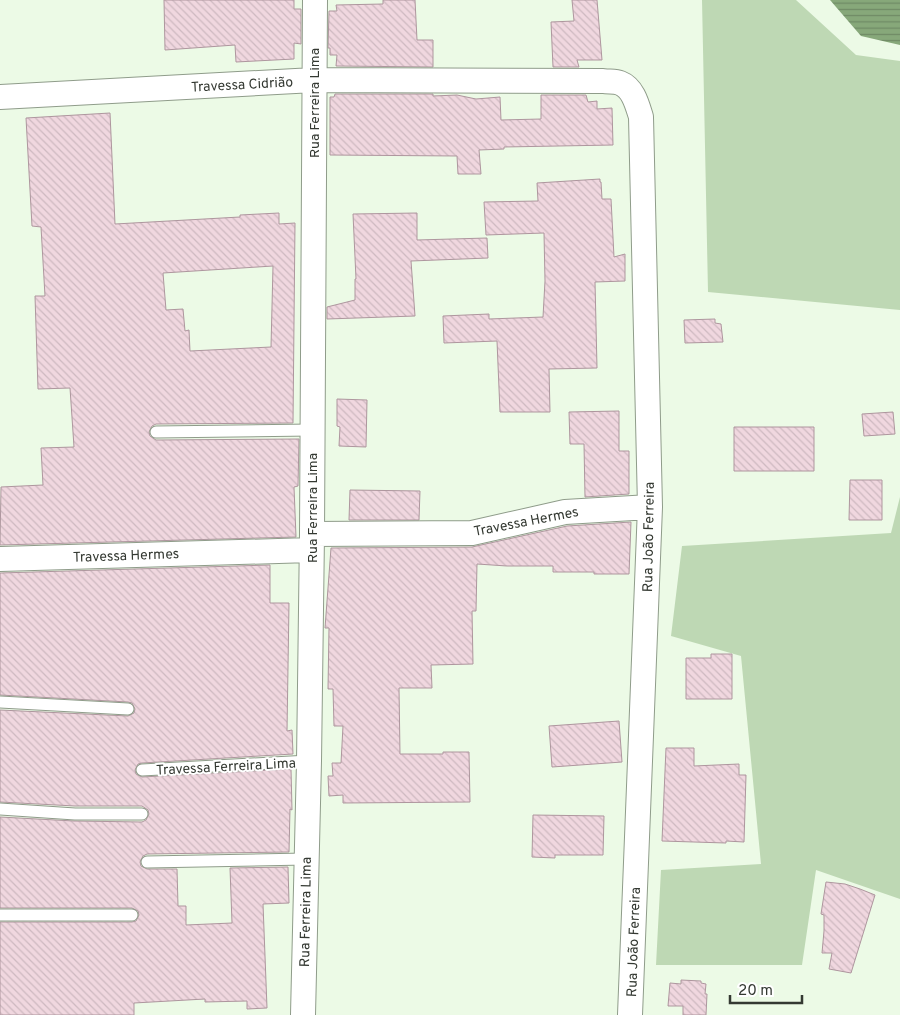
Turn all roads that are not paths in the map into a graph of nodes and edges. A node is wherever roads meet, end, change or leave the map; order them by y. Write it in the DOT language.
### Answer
graph roads {
  1 [pos="315,0"];
  2 [pos="314,80"];
  3 [pos="603,81"];
  4 [pos="0,97"];
  5 [pos="312,430"];
  6 [pos="156,432"];
  7 [pos="650,507"];
  8 [pos="312,542"];
  9 [pos="0,559"];
  10 [pos="0,702"];
  11 [pos="128,709"];
  12 [pos="309,761"];
  13 [pos="142,770"];
  14 [pos="0,809"];
  15 [pos="142,814"];
  16 [pos="306,859"];
  17 [pos="148,862"];
  18 [pos="0,915"];
  19 [pos="132,915"];
  20 [pos="303,1015"];
  21 [pos="630,1015"];
  1 -- 2 [label="street, Rua Ferreira Lima"];
  2 -- 3 [label="street, Travessa Cidrião"];
  2 -- 4 [label="street, Travessa Cidrião"];
  2 -- 5 [label="street, Rua Ferreira Lima"];
  3 -- 7 [label="street, Rua João Ferreira"];
  5 -- 6 [label="lane"];
  5 -- 8 [label="street, Rua Ferreira Lima"];
  7 -- 8 [label="street, Travessa Hermes"];
  7 -- 21 [label="street, Rua João Ferreira"];
  8 -- 9 [label="street, Travessa Hermes"];
  8 -- 12 [label="street, Rua Ferreira Lima"];
  10 -- 11 [label="lane"];
  12 -- 13 [label="lane, Travessa Ferreira Lima"];
  12 -- 16 [label="street, Rua Ferreira Lima"];
  14 -- 15 [label="lane"];
  16 -- 17 [label="lane"];
  16 -- 20 [label="street, Rua Ferreira Lima"];
  18 -- 19 [label="lane"];
}
